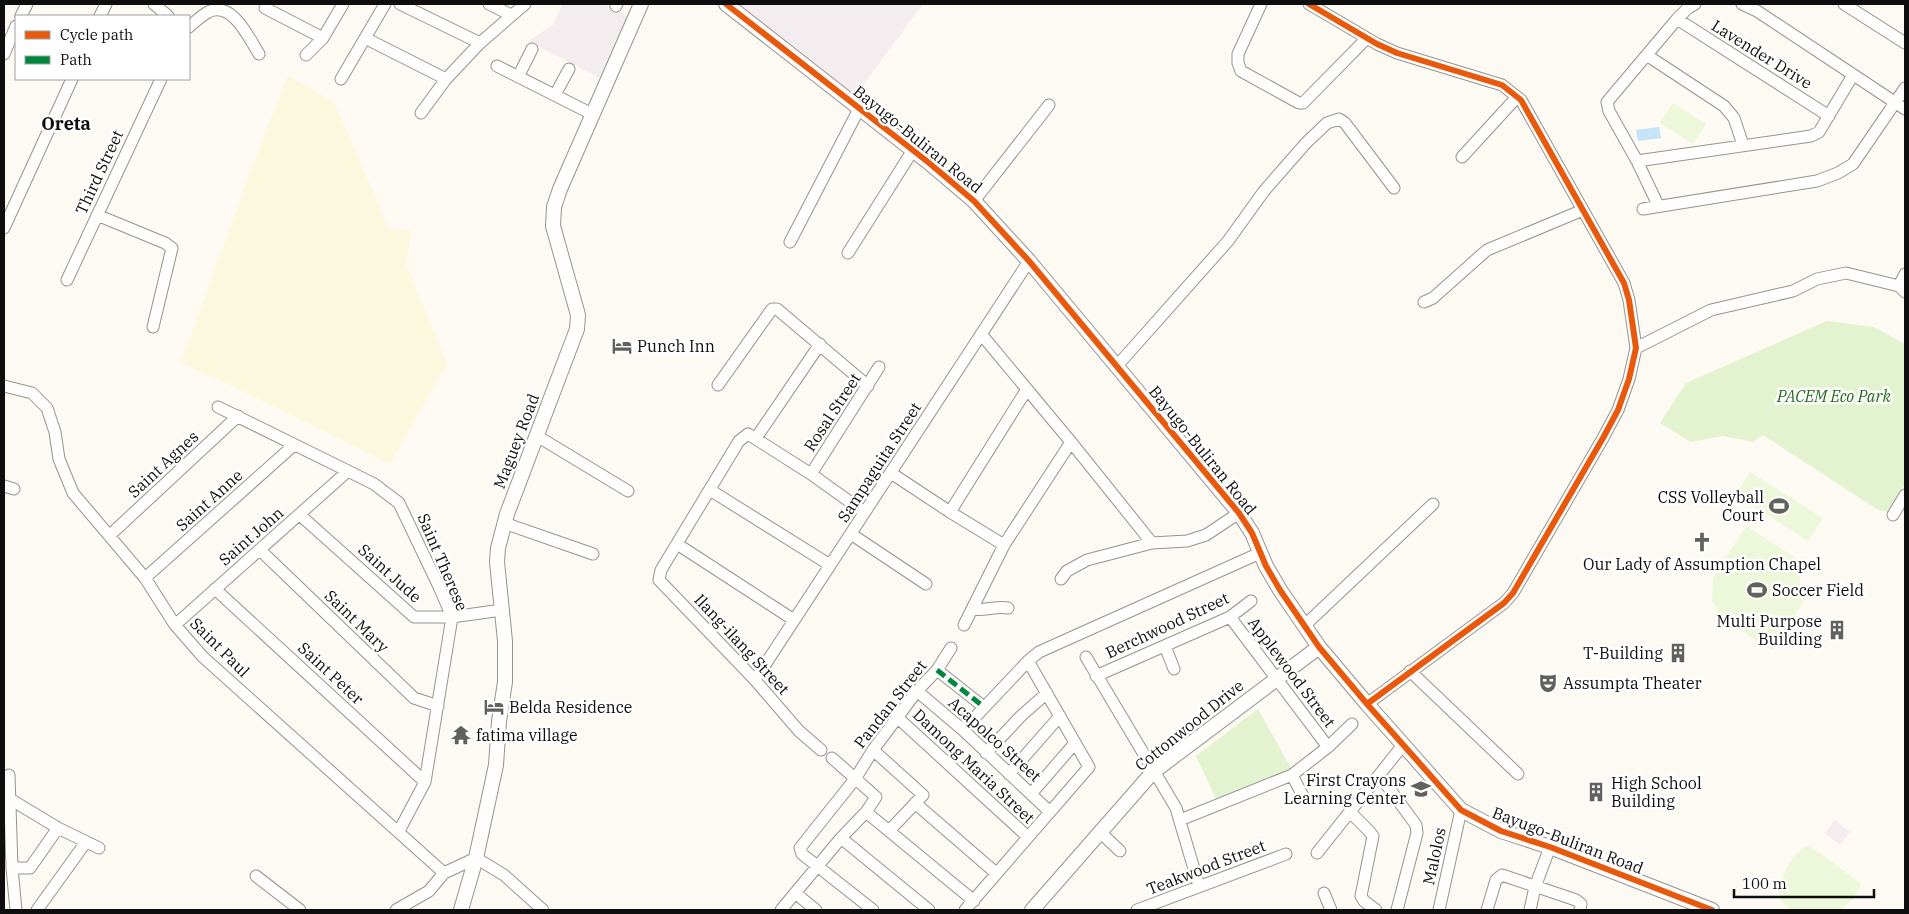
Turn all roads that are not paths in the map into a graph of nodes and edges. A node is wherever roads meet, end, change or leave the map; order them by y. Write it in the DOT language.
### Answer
graph roads {
  1 [pos="154,4"];
  2 [pos="343,4"];
  3 [pos="385,4"];
  4 [pos="400,4"];
  5 [pos="489,4"];
  6 [pos="525,4"];
  7 [pos="641,4"];
  8 [pos="726,4"];
  9 [pos="1261,4"];
  10 [pos="1309,4"];
  11 [pos="1695,4"];
  12 [pos="1742,4"];
  13 [pos="1846,4"];
  14 [pos="266,6"];
  15 [pos="1759,7"];
  16 [pos="167,15"];
  17 [pos="511,16"];
  18 [pos="1677,19"];
  19 [pos="190,26"];
  20 [pos="15,28"];
  21 [pos="323,38"];
  22 [pos="365,38"];
  23 [pos="1367,38"];
  24 [pos="480,43"];
  25 [pos="1905,43"];
  26 [pos="532,49"];
  27 [pos="4,54"];
  28 [pos="259,54"];
  29 [pos="306,55"];
  30 [pos="1648,56"];
  31 [pos="497,66"];
  32 [pos="569,69"];
  33 [pos="1853,75"];
  34 [pos="518,77"];
  35 [pos="341,79"];
  36 [pos="446,79"];
  37 [pos="72,80"];
  38 [pos="161,80"];
  39 [pos="1905,88"];
  40 [pos="555,95"];
  41 [pos="1517,97"];
  42 [pos="1049,106"];
  43 [pos="1900,106"];
  44 [pos="860,109"];
  45 [pos="421,113"];
  46 [pos="592,114"];
  47 [pos="1829,116"];
  48 [pos="1743,145"];
  49 [pos="913,150"];
  50 [pos="1462,157"];
  51 [pos="1637,161"];
  52 [pos="1394,188"];
  53 [pos="974,201"];
  54 [pos="1658,205"];
  55 [pos="1643,209"];
  56 [pos="1583,210"];
  57 [pos="97,215"];
  58 [pos="4,228"];
  59 [pos="790,242"];
  60 [pos="848,253"];
  61 [pos="1029,261"];
  62 [pos="1905,274"];
  63 [pos="67,280"];
  64 [pos="1902,289"];
  65 [pos="1424,302"];
  66 [pos="154,327"];
  67 [pos="981,334"];
  68 [pos="820,344"];
  69 [pos="1636,348"];
  70 [pos="880,367"];
  71 [pos="1116,367"];
  72 [pos="718,385"];
  73 [pos="4,386"];
  74 [pos="868,386"];
  75 [pos="1027,389"];
  76 [pos="218,406"];
  77 [pos="238,416"];
  78 [pos="537,436"];
  79 [pos="756,438"];
  80 [pos="1071,442"];
  81 [pos="294,445"];
  82 [pos="348,471"];
  83 [pos="891,473"];
  84 [pos="811,474"];
  85 [pos="710,490"];
  86 [pos="628,492"];
  87 [pos="1905,495"];
  88 [pos="1433,504"];
  89 [pos="864,512"];
  90 [pos="950,512"];
  91 [pos="1239,513"];
  92 [pos="300,515"];
  93 [pos="1893,515"];
  94 [pos="504,523"];
  95 [pos="851,534"];
  96 [pos="110,535"];
  97 [pos="1152,543"];
  98 [pos="677,544"];
  99 [pos="1004,545"];
  100 [pos="260,550"];
  101 [pos="1260,553"];
  102 [pos="593,554"];
  103 [pos="830,564"];
  104 [pos="145,578"];
  105 [pos="1061,579"];
  106 [pos="926,584"];
  107 [pos="215,589"];
  108 [pos="1252,601"];
  109 [pos="1008,608"];
  110 [pos="972,609"];
  111 [pos="502,610"];
  112 [pos="452,616"];
  113 [pos="1230,617"];
  114 [pos="794,620"];
  115 [pos="175,625"];
  116 [pos="964,626"];
  117 [pos="1304,626"];
  118 [pos="1165,646"];
  119 [pos="1319,647"];
  120 [pos="951,648"];
  121 [pos="1086,657"];
  122 [pos="1028,661"];
  123 [pos="1174,669"];
  124 [pos="937,670"];
  125 [pos="1410,671"];
  126 [pos="1096,676"];
  127 [pos="1276,679"];
  128 [pos="755,680"];
  129 [pos="917,691"];
  130 [pos="1047,693"];
  131 [pos="1367,704"];
  132 [pos="438,706"];
  133 [pos="984,707"];
  134 [pos="1060,716"];
  135 [pos="898,718"];
  136 [pos="1352,724"];
  137 [pos="963,730"];
  138 [pos="1075,743"];
  139 [pos="1403,745"];
  140 [pos="1328,747"];
  141 [pos="822,750"];
  142 [pos="873,750"];
  143 [pos="986,753"];
  144 [pos="832,758"];
  145 [pos="1154,772"];
  146 [pos="1009,774"];
  147 [pos="1518,774"];
  148 [pos="1292,775"];
  149 [pos="9,776"];
  150 [pos="1380,776"];
  151 [pos="855,779"];
  152 [pos="425,782"];
  153 [pos="1031,794"];
  154 [pos="10,798"];
  155 [pos="1304,798"];
  156 [pos="916,803"];
  157 [pos="1461,810"];
  158 [pos="866,812"];
  159 [pos="1050,812"];
  160 [pos="1350,812"];
  161 [pos="1180,820"];
  162 [pos="58,828"];
  163 [pos="398,831"];
  164 [pos="889,831"];
  165 [pos="1100,832"];
  166 [pos="1028,837"];
  167 [pos="841,838"];
  168 [pos="86,842"];
  169 [pos="1550,847"];
  170 [pos="99,848"];
  171 [pos="1120,851"];
  172 [pos="1317,853"];
  173 [pos="1286,854"];
  174 [pos="476,858"];
  175 [pos="818,866"];
  176 [pos="12,868"];
  177 [pos="444,873"];
  178 [pos="996,873"];
  179 [pos="256,876"];
  180 [pos="1199,886"];
  181 [pos="1536,887"];
  182 [pos="795,893"];
  183 [pos="1324,893"];
  184 [pos="974,901"];
  185 [pos="1691,906"];
  186 [pos="16,910"];
  187 [pos="37,910"];
  188 [pos="300,910"];
  189 [pos="396,910"];
  190 [pos="461,910"];
  191 [pos="543,910"];
  192 [pos="781,910"];
  193 [pos="816,910"];
  194 [pos="872,910"];
  195 [pos="929,910"];
  196 [pos="965,910"];
  197 [pos="1032,910"];
  198 [pos="1138,910"];
  199 [pos="1329,910"];
  200 [pos="1376,910"];
  201 [pos="1397,910"];
  202 [pos="1439,910"];
  203 [pos="1487,910"];
  204 [pos="1530,910"];
  205 [pos="1580,910"];
  206 [pos="1712,910"];
  1 -- 16 [label="street"];
  2 -- 21 [label="street"];
  3 -- 22 [label="street"];
  4 -- 24 [label="street"];
  5 -- 17 [label="street"];
  6 -- 17 [label="street"];
  7 -- 46 [label="street, Maguey Road"];
  8 -- 44 [label="street, Bayugo-Buliran Road"];
  9 -- 23 [label="street"];
  10 -- 23 [label="street"];
  11 -- 18 [label="street"];
  12 -- 15 [label="street"];
  13 -- 25 [label="street"];
  14 -- 21 [label="street"];
  15 -- 33 [label="street"];
  17 -- 24 [label="street"];
  18 -- 30 [label="street"];
  18 -- 47 [label="street, Lavender Drive"];
  19 -- 28 [label="street"];
  20 -- 27 [label="street"];
  21 -- 29 [label="street"];
  22 -- 35 [label="street"];
  22 -- 36 [label="street"];
  23 -- 41 [label="street"];
  24 -- 36 [label="street"];
  26 -- 34 [label="street"];
  30 -- 48 [label="street"];
  30 -- 51 [label="street"];
  31 -- 34 [label="street"];
  32 -- 40 [label="street"];
  33 -- 43 [label="street"];
  33 -- 47 [label="street"];
  34 -- 40 [label="street"];
  36 -- 45 [label="street"];
  37 -- 58 [label="street"];
  38 -- 57 [label="street, Third Street"];
  39 -- 43 [label="street"];
  40 -- 46 [label="street"];
  41 -- 50 [label="street"];
  41 -- 56 [label="street"];
  42 -- 53 [label="street"];
  43 -- 54 [label="street"];
  44 -- 49 [label="street, Bayugo-Buliran Road"];
  44 -- 59 [label="street"];
  46 -- 78 [label="street, Maguey Road"];
  47 -- 48 [label="street"];
  48 -- 51 [label="street"];
  49 -- 53 [label="street, Bayugo-Buliran Road"];
  49 -- 60 [label="street"];
  51 -- 54 [label="street"];
  52 -- 71 [label="street"];
  53 -- 61 [label="street, Bayugo-Buliran Road"];
  54 -- 55 [label="street"];
  56 -- 65 [label="street"];
  56 -- 69 [label="street"];
  57 -- 63 [label="street, Third Street"];
  57 -- 66 [label="street"];
  61 -- 67 [label="street, Sampaguita Street"];
  61 -- 71 [label="street, Bayugo-Buliran Road"];
  62 -- 64 [label="street"];
  64 -- 69 [label="street"];
  67 -- 75 [label="street"];
  67 -- 83 [label="street, Sampaguita Street"];
  68 -- 72 [label="street"];
  68 -- 74 [label="street"];
  68 -- 79 [label="street"];
  69 -- 125 [label="street"];
  70 -- 74 [label="street, Rosal Street"];
  71 -- 91 [label="street, Bayugo-Buliran Road"];
  73 -- 96 [label="street, Saint Paul"];
  74 -- 84 [label="street, Rosal Street"];
  75 -- 80 [label="street"];
  75 -- 90 [label="street"];
  76 -- 77 [label="street, Saint Therese"];
  77 -- 81 [label="street, Saint Therese"];
  77 -- 96 [label="street, Saint Agnes"];
  78 -- 86 [label="street"];
  78 -- 94 [label="street, Maguey Road"];
  79 -- 84 [label="street"];
  79 -- 85 [label="street"];
  80 -- 97 [label="street"];
  80 -- 99 [label="street"];
  81 -- 82 [label="street, Saint Therese"];
  81 -- 104 [label="street, Saint Anne"];
  82 -- 92 [label="street, Saint John"];
  82 -- 112 [label="street, Saint Therese"];
  83 -- 89 [label="street, Sampaguita Street"];
  83 -- 90 [label="street"];
  84 -- 89 [label="street"];
  85 -- 98 [label="street"];
  85 -- 103 [label="street"];
  87 -- 93 [label="street"];
  88 -- 117 [label="street"];
  89 -- 95 [label="street, Sampaguita Street"];
  90 -- 99 [label="street"];
  91 -- 97 [label="street"];
  91 -- 101 [label="street, Bayugo-Buliran Road"];
  92 -- 100 [label="street, Saint John"];
  92 -- 112 [label="street, Saint Jude"];
  94 -- 102 [label="street"];
  94 -- 111 [label="street, Maguey Road"];
  95 -- 103 [label="street, Sampaguita Street"];
  95 -- 106 [label="street"];
  96 -- 104 [label="street, Saint Paul"];
  97 -- 105 [label="street"];
  98 -- 114 [label="street"];
  98 -- 128 [label="street, Ilang-ilang Street"];
  99 -- 110 [label="street"];
  100 -- 107 [label="street, Saint John"];
  100 -- 132 [label="street, Saint Mary"];
  101 -- 117 [label="street, Bayugo-Buliran Road"];
  101 -- 122 [label="street"];
  103 -- 114 [label="street, Sampaguita Street"];
  104 -- 115 [label="street, Saint Paul"];
  107 -- 115 [label="street, Saint John"];
  107 -- 152 [label="street, Saint Peter"];
  108 -- 113 [label="street, Berchwood Street"];
  109 -- 110 [label="street"];
  110 -- 116 [label="street"];
  111 -- 112 [label="street, Saint Jude"];
  111 -- 174 [label="street, Maguey Road"];
  112 -- 132 [label="street, Saint Therese"];
  113 -- 118 [label="street, Berchwood Street"];
  113 -- 127 [label="street, Applewood Street"];
  114 -- 128 [label="street, Sampaguita Street"];
  115 -- 163 [label="street, Saint Paul"];
  117 -- 119 [label="street, Bayugo-Buliran Road"];
  118 -- 123 [label="street"];
  118 -- 126 [label="street, Berchwood Street"];
  119 -- 127 [label="street, Cottonwood Drive"];
  119 -- 131 [label="street, Bayugo-Buliran Road"];
  120 -- 124 [label="street, Pandan Street"];
  121 -- 126 [label="street"];
  122 -- 130 [label="street"];
  122 -- 133 [label="street"];
  124 -- 129 [label="street, Pandan Street"];
  124 -- 133 [label="street"];
  125 -- 131 [label="street"];
  125 -- 147 [label="street"];
  126 -- 145 [label="street"];
  127 -- 140 [label="street, Applewood Street"];
  127 -- 145 [label="street, Cottonwood Drive"];
  128 -- 141 [label="street, Ilang-ilang Street"];
  129 -- 135 [label="street, Pandan Street"];
  129 -- 137 [label="street, Acapolco Street"];
  130 -- 134 [label="street"];
  130 -- 143 [label="street"];
  131 -- 139 [label="street, Bayugo-Buliran Road"];
  132 -- 152 [label="street, Saint Therese"];
  133 -- 137 [label="street"];
  134 -- 138 [label="street"];
  134 -- 146 [label="street"];
  135 -- 142 [label="street, Pandan Street"];
  135 -- 166 [label="street, Damong Maria Street"];
  136 -- 140 [label="street"];
  137 -- 143 [label="street, Acapolco Street"];
  138 -- 153 [label="street"];
  138 -- 159 [label="street"];
  139 -- 150 [label="street"];
  139 -- 157 [label="street, Bayugo-Buliran Road"];
  140 -- 148 [label="street"];
  142 -- 151 [label="street, Pandan Street"];
  142 -- 156 [label="street"];
  143 -- 146 [label="street, Acapolco Street"];
  144 -- 151 [label="street"];
  145 -- 161 [label="street"];
  145 -- 165 [label="street, Cottonwood Drive"];
  146 -- 153 [label="street, Acapolco Street"];
  148 -- 155 [label="street"];
  148 -- 161 [label="street"];
  149 -- 154 [label="street"];
  150 -- 160 [label="street"];
  150 -- 201 [label="street"];
  151 -- 158 [label="street"];
  151 -- 175 [label="street, Pandan Street"];
  152 -- 163 [label="street, Saint Therese"];
  153 -- 159 [label="street, Acapolco Street"];
  154 -- 162 [label="street"];
  154 -- 176 [label="street"];
  156 -- 164 [label="street"];
  156 -- 178 [label="street"];
  157 -- 169 [label="street, Bayugo-Buliran Road"];
  157 -- 202 [label="street, Malolos"];
  158 -- 164 [label="street"];
  158 -- 167 [label="street"];
  159 -- 166 [label="street"];
  160 -- 172 [label="street"];
  160 -- 200 [label="street"];
  161 -- 180 [label="street"];
  162 -- 168 [label="street"];
  162 -- 176 [label="street"];
  163 -- 177 [label="street, Saint Paul"];
  164 -- 184 [label="street"];
  165 -- 171 [label="street"];
  165 -- 197 [label="street, Cottonwood Drive"];
  166 -- 178 [label="street"];
  167 -- 175 [label="street"];
  167 -- 195 [label="street"];
  168 -- 170 [label="street"];
  168 -- 187 [label="street"];
  169 -- 181 [label="street"];
  169 -- 185 [label="street, Bayugo-Buliran Road"];
  173 -- 180 [label="street, Teakwood Street"];
  174 -- 177 [label="street"];
  174 -- 190 [label="street, Maguey Road"];
  174 -- 191 [label="street"];
  175 -- 182 [label="street"];
  175 -- 194 [label="street, Pandan Street"];
  176 -- 186 [label="street"];
  177 -- 189 [label="street"];
  178 -- 184 [label="street"];
  179 -- 188 [label="street"];
  180 -- 198 [label="street, Teakwood Street"];
  181 -- 203 [label="street"];
  181 -- 204 [label="street"];
  181 -- 205 [label="street"];
  182 -- 192 [label="street"];
  182 -- 193 [label="street"];
  183 -- 199 [label="street"];
  184 -- 196 [label="street"];
  185 -- 206 [label="street, Bayugo-Buliran Road"];
}
